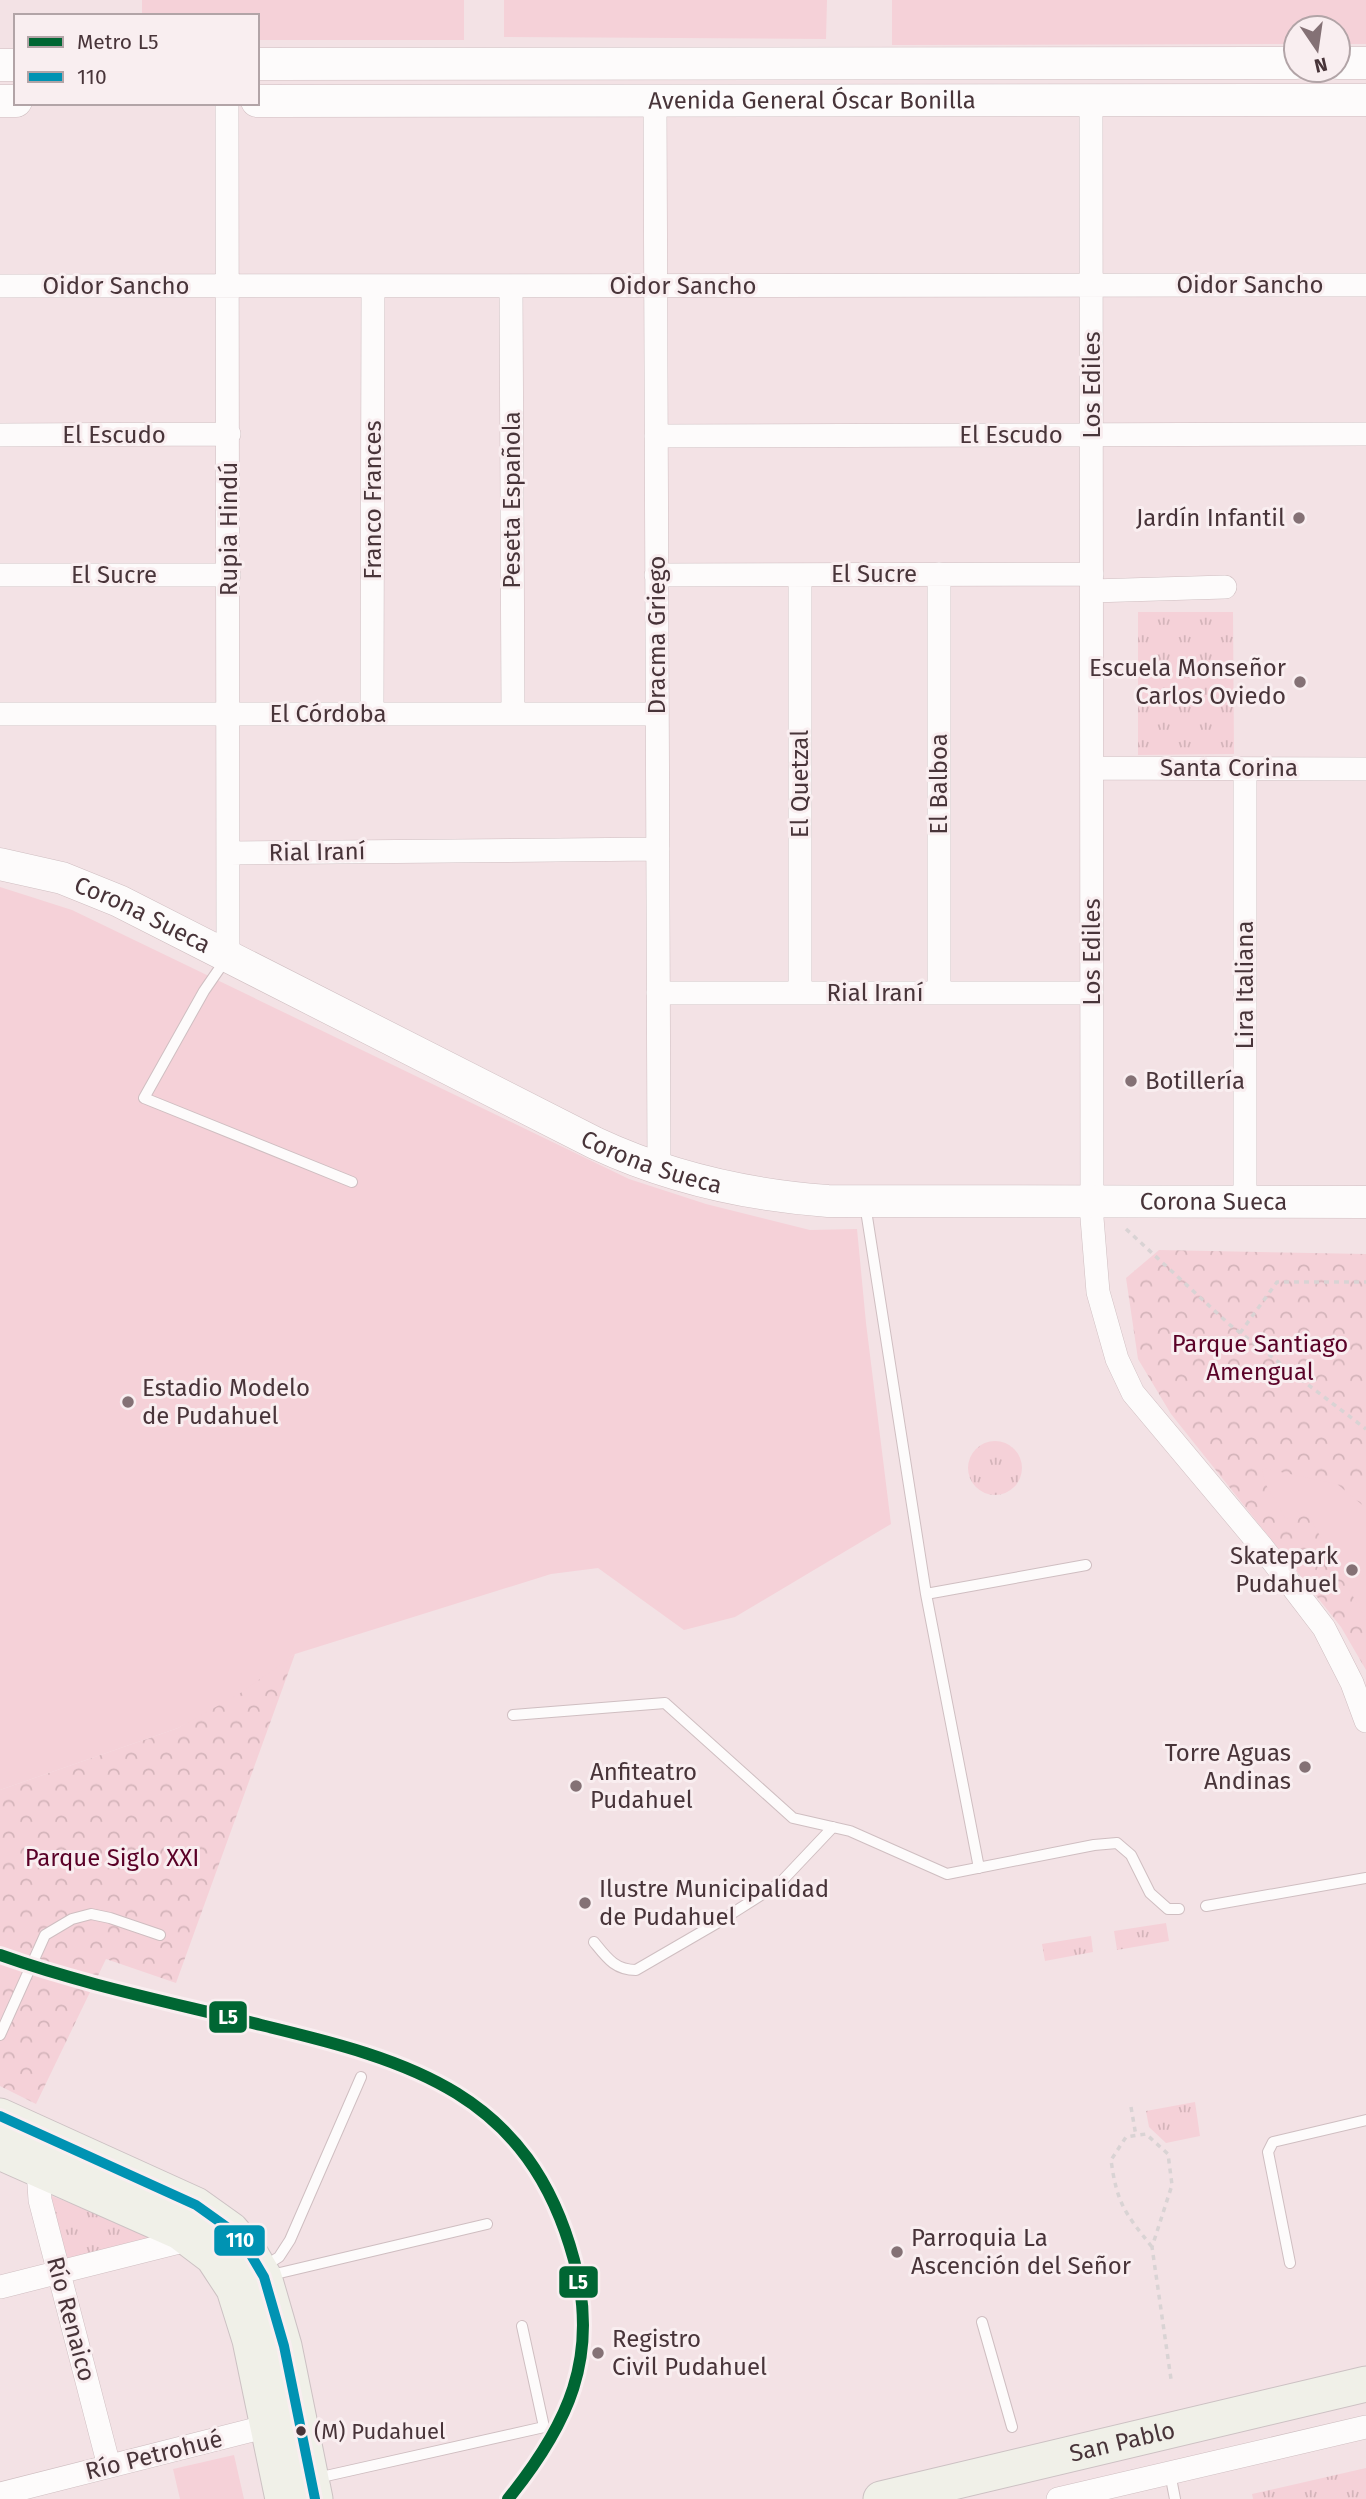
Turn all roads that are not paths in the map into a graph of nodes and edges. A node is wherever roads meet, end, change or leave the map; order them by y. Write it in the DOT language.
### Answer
graph roads {
  1 [pos="1282,63"];
  2 [pos="259,64"];
  3 [pos="1091,100"];
  4 [pos="1366,100"];
  5 [pos="259,101"];
  6 [pos="655,101"];
  7 [pos="227,105"];
  8 [pos="1092,285"];
  9 [pos="1366,285"];
  10 [pos="0,286"];
  11 [pos="229,286"];
  12 [pos="373,286"];
  13 [pos="510,286"];
  14 [pos="655,286"];
  15 [pos="229,434"];
  16 [pos="1366,434"];
  17 [pos="0,435"];
  18 [pos="1092,435"];
  19 [pos="656,436"];
  20 [pos="939,574"];
  21 [pos="0,575"];
  22 [pos="229,575"];
  23 [pos="656,575"];
  24 [pos="800,575"];
  25 [pos="1092,582"];
  26 [pos="1224,587"];
  27 [pos="0,714"];
  28 [pos="229,714"];
  29 [pos="372,714"];
  30 [pos="513,714"];
  31 [pos="657,714"];
  32 [pos="1092,768"];
  33 [pos="1245,769"];
  34 [pos="1366,769"];
  35 [pos="657,849"];
  36 [pos="229,853"];
  37 [pos="0,864"];
  38 [pos="228,956"];
  39 [pos="658,993"];
  40 [pos="800,993"];
  41 [pos="939,993"];
  42 [pos="1092,993"];
  43 [pos="659,1170"];
  44 [pos="352,1182"];
  45 [pos="864,1201"];
  46 [pos="1092,1202"];
  47 [pos="1245,1202"];
  48 [pos="1366,1202"];
  49 [pos="1086,1565"];
  50 [pos="926,1594"];
  51 [pos="513,1715"];
  52 [pos="1366,1721"];
  53 [pos="833,1827"];
  54 [pos="979,1868"];
  55 [pos="1366,1878"];
  56 [pos="1206,1906"];
  57 [pos="1179,1909"];
  58 [pos="160,1935"];
  59 [pos="594,1942"];
  60 [pos="0,2035"];
  61 [pos="361,2077"];
  62 [pos="0,2116"];
  63 [pos="1366,2120"];
  64 [pos="0,2152"];
  65 [pos="38,2170"];
  66 [pos="144,2199"];
  67 [pos="487,2224"];
  68 [pos="191,2239"];
  69 [pos="1290,2263"];
  70 [pos="59,2272"];
  71 [pos="262,2273"];
  72 [pos="0,2287"];
  73 [pos="982,2322"];
  74 [pos="522,2326"];
  75 [pos="1366,2384"];
  76 [pos="268,2426"];
  77 [pos="1012,2427"];
  78 [pos="1366,2427"];
  79 [pos="109,2466"];
  80 [pos="1170,2473"];
  81 [pos="313,2489"];
  82 [pos="0,2494"];
  83 [pos="283,2499"];
  84 [pos="881,2499"];
  85 [pos="1058,2499"];
  86 [pos="1175,2499"];
  1 -- 2 [label="main road, Avenida General Óscar Bonilla"];
  3 -- 4 [label="main road, Avenida General Óscar Bonilla"];
  3 -- 6 [label="main road, Avenida General Óscar Bonilla"];
  3 -- 8 [label="street, Los Ediles"];
  5 -- 6 [label="main road, Avenida General Óscar Bonilla"];
  6 -- 14 [label="street, Dracma Griego"];
  7 -- 11 [label="street, Rupia Hindú"];
  8 -- 9 [label="street, Oidor Sancho"];
  8 -- 14 [label="street, Oidor Sancho"];
  8 -- 18 [label="street, Los Ediles"];
  10 -- 11 [label="street, Oidor Sancho"];
  11 -- 12 [label="street, Oidor Sancho"];
  11 -- 15 [label="street, Rupia Hindú"];
  12 -- 13 [label="street, Oidor Sancho"];
  12 -- 29 [label="street, Franco Frances"];
  13 -- 14 [label="street, Oidor Sancho"];
  13 -- 30 [label="street, Peseta Española"];
  14 -- 19 [label="street, Dracma Griego"];
  15 -- 17 [label="street, El Escudo"];
  15 -- 22 [label="street, Rupia Hindú"];
  16 -- 18 [label="street, El Escudo"];
  18 -- 19 [label="street, El Escudo"];
  18 -- 25 [label="street, Los Ediles"];
  19 -- 23 [label="street, Dracma Griego"];
  20 -- 24 [label="street, El Sucre"];
  20 -- 25 [label="street, El Sucre"];
  20 -- 41 [label="street, El Balboa"];
  21 -- 22 [label="street, El Sucre"];
  22 -- 28 [label="street, Rupia Hindú"];
  23 -- 24 [label="street, El Sucre"];
  23 -- 31 [label="street, Dracma Griego"];
  24 -- 40 [label="street, El Quetzal"];
  25 -- 26 [label="street, El Sucre"];
  25 -- 32 [label="street, Los Ediles"];
  27 -- 28 [label="street, El Córdoba"];
  28 -- 29 [label="street, El Córdoba"];
  28 -- 36 [label="street, Rupia Hindú"];
  29 -- 30 [label="street, El Córdoba"];
  30 -- 31 [label="street, El Córdoba"];
  31 -- 35 [label="street, Dracma Griego"];
  32 -- 33 [label="street, Santa Corina"];
  32 -- 42 [label="street, Los Ediles"];
  33 -- 34 [label="street, Santa Corina"];
  33 -- 47 [label="street, Lira Italiana"];
  35 -- 36 [label="street, Rial Iraní"];
  35 -- 39 [label="street, Dracma Griego"];
  36 -- 38 [label="street, Rupia Hindú"];
  37 -- 38 [label="main road, Corona Sueca"];
  38 -- 43 [label="main road, Corona Sueca"];
  38 -- 44 [label="lane"];
  39 -- 40 [label="street, Rial Iraní"];
  39 -- 43 [label="street, Dracma Griego"];
  40 -- 41 [label="street, Rial Iraní"];
  41 -- 42 [label="street, Rial Iraní"];
  42 -- 46 [label="street, Los Ediles"];
  43 -- 45 [label="main road, Corona Sueca"];
  45 -- 46 [label="main road, Corona Sueca"];
  45 -- 50 [label="lane"];
  46 -- 47 [label="main road, Corona Sueca"];
  46 -- 52 [label="street, Los Ediles"];
  47 -- 48 [label="main road, Corona Sueca"];
  49 -- 50 [label="lane"];
  50 -- 54 [label="lane"];
  51 -- 53 [label="lane"];
  53 -- 54 [label="lane"];
  53 -- 59 [label="lane"];
  54 -- 57 [label="lane"];
  55 -- 56 [label="lane"];
  58 -- 60 [label="lane"];
  61 -- 71 [label="lane"];
  62 -- 66 [label="main road"];
  63 -- 69 [label="lane"];
  64 -- 65 [label="main road"];
  65 -- 66 [label="main road"];
  65 -- 70 [label="street, Río Renaico"];
  66 -- 68 [label="main road"];
  66 -- 71 [label="main road"];
  67 -- 71 [label="lane"];
  68 -- 70 [label="street"];
  68 -- 76 [label="main road"];
  70 -- 72 [label="street"];
  70 -- 79 [label="street, Río Renaico"];
  71 -- 81 [label="main road"];
  73 -- 77 [label="lane"];
  74 -- 81 [label="lane"];
  75 -- 84 [label="main road, San Pablo"];
  76 -- 79 [label="street, Río Petrohué"];
  76 -- 83 [label="main road"];
  78 -- 80 [label="street, San Pablo"];
  79 -- 82 [label="street, Río Petrohué"];
  80 -- 85 [label="street, San Pablo"];
  80 -- 86 [label="lane"];
}
